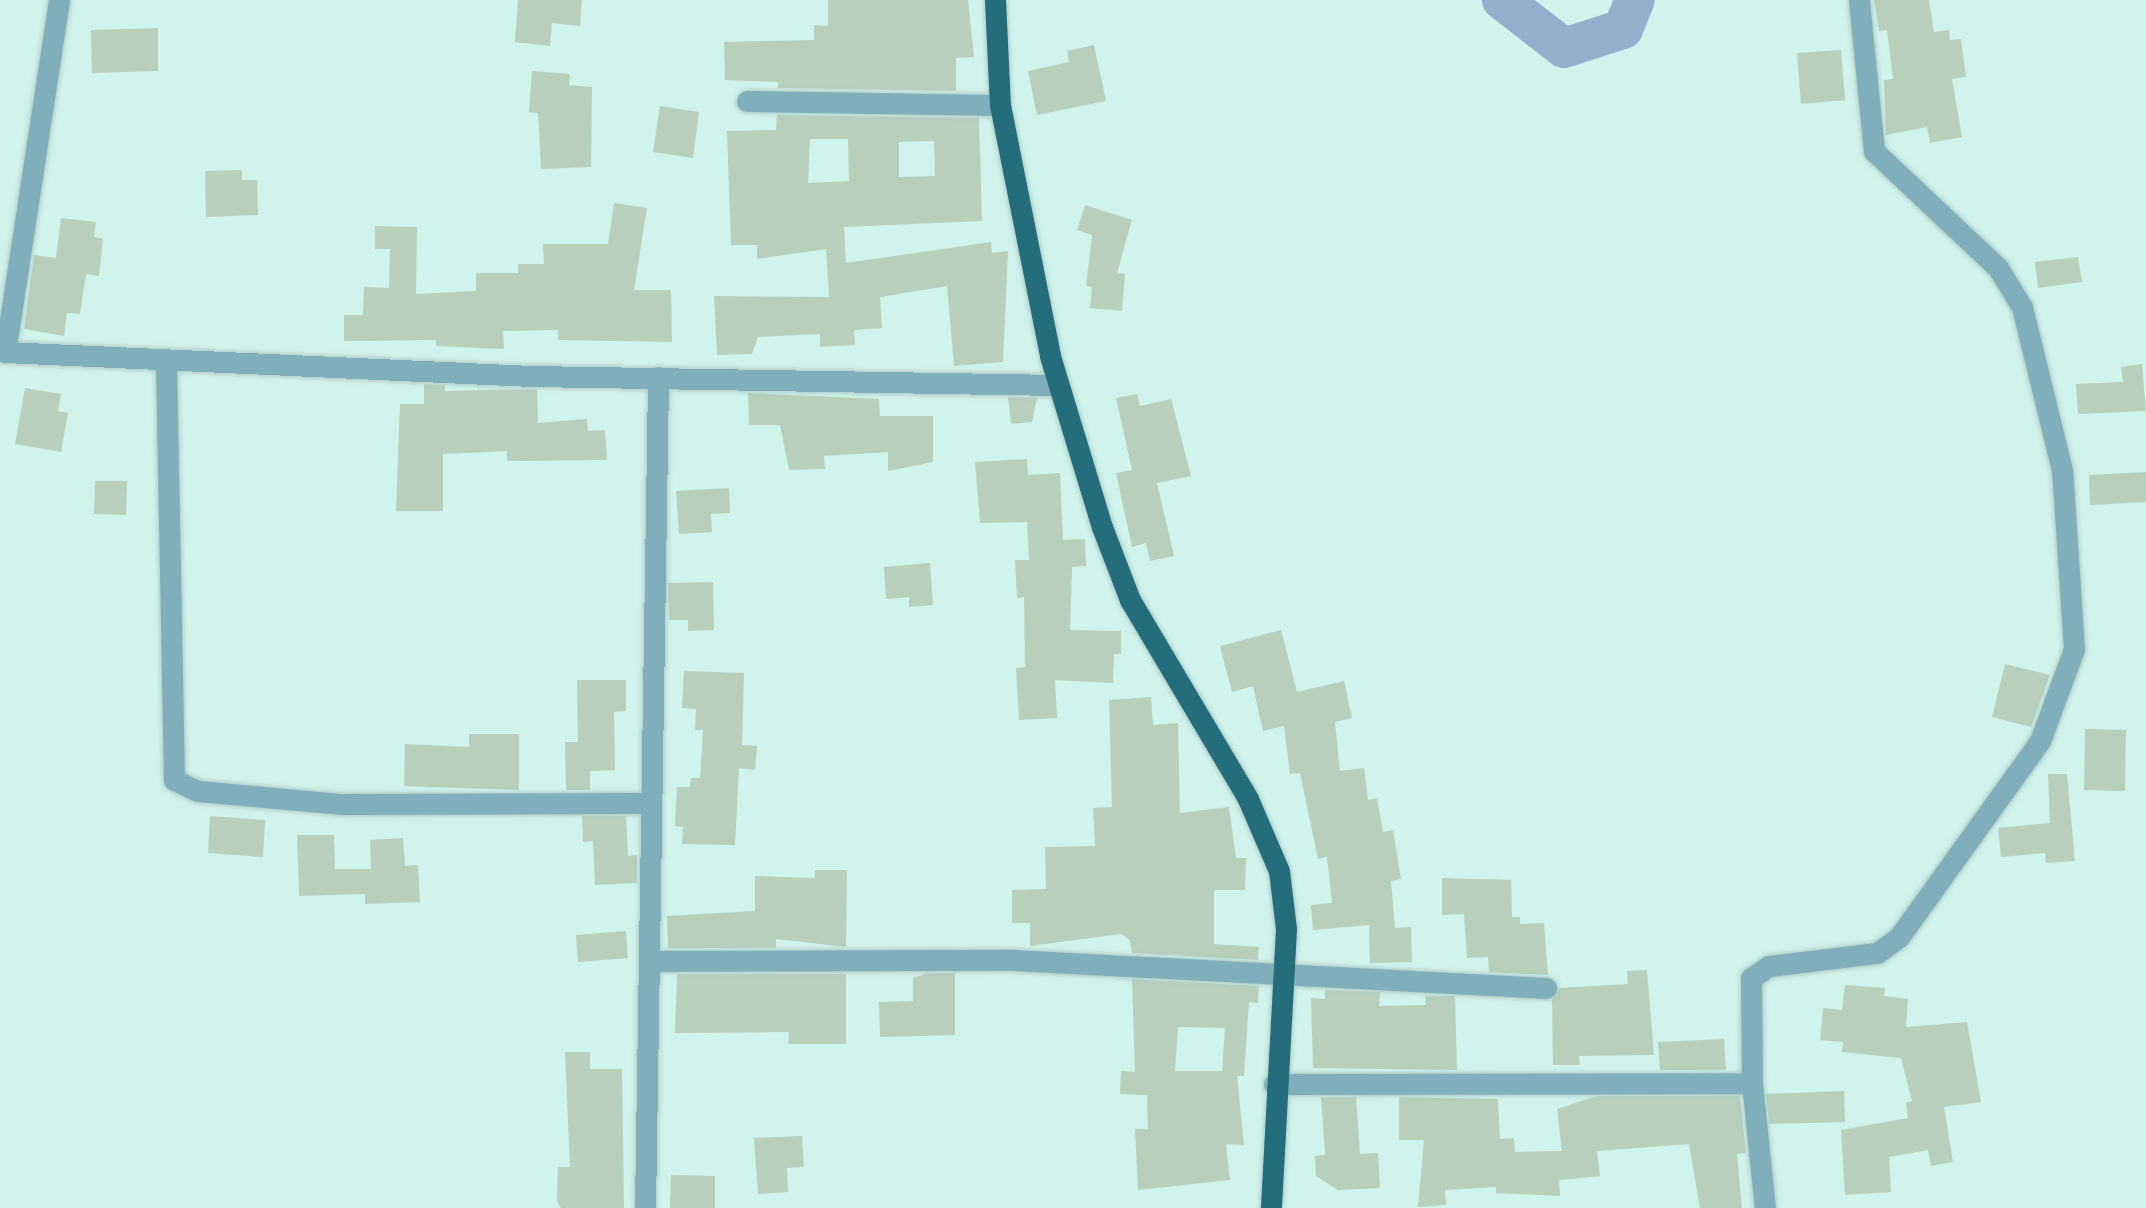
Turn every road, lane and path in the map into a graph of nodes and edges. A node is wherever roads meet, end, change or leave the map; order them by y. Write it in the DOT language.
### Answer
graph roads {
  1 [pos="59,0"];
  2 [pos="995,0"];
  3 [pos="1859,0"];
  4 [pos="747,101"];
  5 [pos="1000,105"];
  6 [pos="2,352"];
  7 [pos="166,363"];
  8 [pos="658,377"];
  9 [pos="1058,385"];
  10 [pos="651,803"];
  11 [pos="649,961"];
  12 [pos="1284,975"];
  13 [pos="1546,988"];
  14 [pos="1752,1083"];
  15 [pos="1274,1084"];
  16 [pos="645,1208"];
  17 [pos="1271,1208"];
  18 [pos="1765,1208"];
  1 -- 6 [label="street"];
  2 -- 5 [label="highway"];
  3 -- 14 [label="street"];
  4 -- 5 [label="street"];
  5 -- 9 [label="highway"];
  6 -- 7 [label="street"];
  7 -- 8 [label="street"];
  7 -- 10 [label="street"];
  8 -- 9 [label="street"];
  8 -- 10 [label="street"];
  9 -- 12 [label="highway"];
  10 -- 11 [label="street"];
  11 -- 12 [label="street"];
  11 -- 16 [label="street"];
  12 -- 13 [label="street"];
  12 -- 15 [label="highway"];
  14 -- 15 [label="street"];
  14 -- 18 [label="street"];
  15 -- 17 [label="highway"];
}
